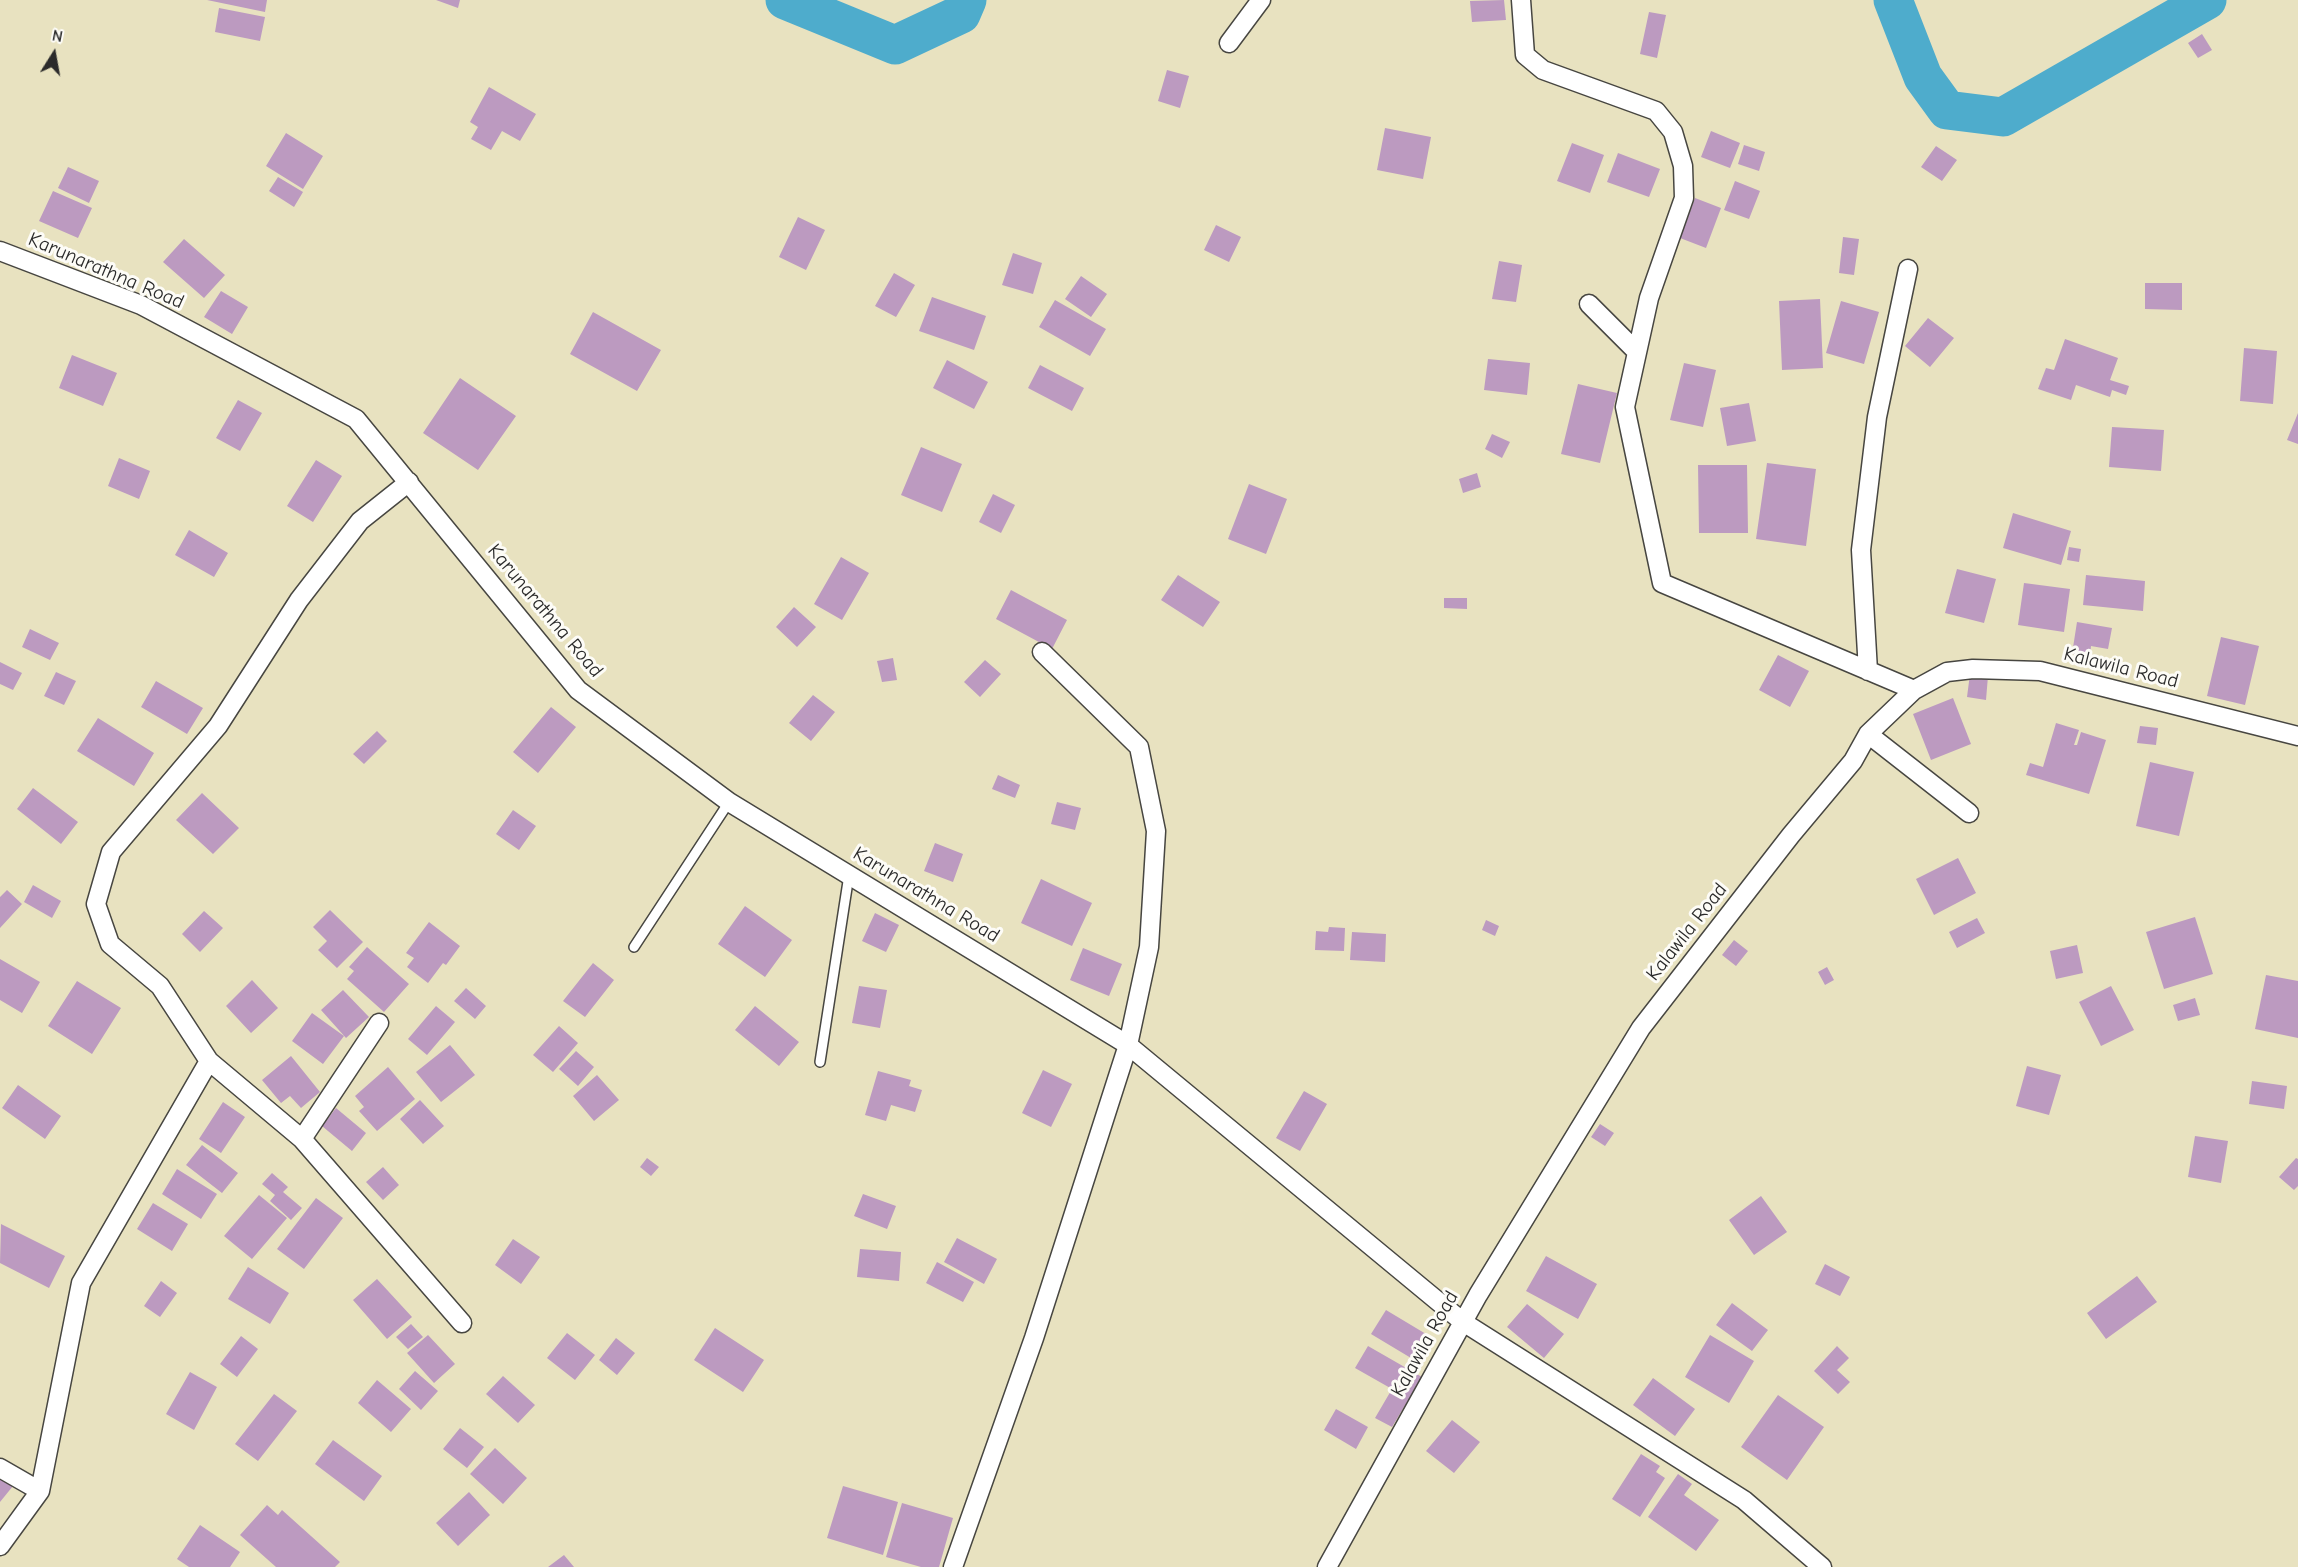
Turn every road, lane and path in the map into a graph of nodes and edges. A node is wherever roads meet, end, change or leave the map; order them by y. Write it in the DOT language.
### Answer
graph roads {
  1 [pos="1261,0"];
  2 [pos="1521,0"];
  3 [pos="1229,43"];
  4 [pos="0,251"];
  5 [pos="1908,269"];
  6 [pos="1589,304"];
  7 [pos="1637,352"];
  8 [pos="409,482"];
  9 [pos="1042,652"];
  10 [pos="1868,670"];
  11 [pos="1914,690"];
  12 [pos="1868,734"];
  13 [pos="2298,736"];
  14 [pos="729,802"];
  15 [pos="1969,813"];
  16 [pos="849,875"];
  17 [pos="634,947"];
  18 [pos="379,1023"];
  19 [pos="1128,1045"];
  20 [pos="209,1061"];
  21 [pos="820,1062"];
  22 [pos="302,1139"];
  23 [pos="1463,1322"];
  24 [pos="462,1323"];
  25 [pos="0,1468"];
  26 [pos="40,1491"];
  27 [pos="0,1546"];
  28 [pos="953,1567"];
  29 [pos="1327,1567"];
  30 [pos="1822,1567"];
  1 -- 3 [label="street"];
  2 -- 7 [label="street"];
  4 -- 8 [label="street, Karunarathna Road"];
  5 -- 10 [label="street"];
  6 -- 7 [label="street"];
  7 -- 10 [label="street"];
  8 -- 14 [label="street, Karunarathna Road"];
  8 -- 20 [label="street"];
  9 -- 19 [label="street"];
  10 -- 11 [label="street"];
  11 -- 12 [label="street, Kalawila Road"];
  11 -- 13 [label="street, Kalawila Road"];
  12 -- 15 [label="street"];
  12 -- 23 [label="street, Kalawila Road"];
  14 -- 16 [label="street, Karunarathna Road"];
  14 -- 17 [label="lane"];
  16 -- 19 [label="street, Karunarathna Road"];
  16 -- 21 [label="lane"];
  18 -- 22 [label="street"];
  19 -- 23 [label="street, Karunarathna Road"];
  19 -- 28 [label="street"];
  20 -- 22 [label="street"];
  20 -- 26 [label="street"];
  22 -- 24 [label="street"];
  23 -- 29 [label="street, Kalawila Road"];
  23 -- 30 [label="street, Karunarathna Road"];
  25 -- 26 [label="street"];
  26 -- 27 [label="street"];
}
